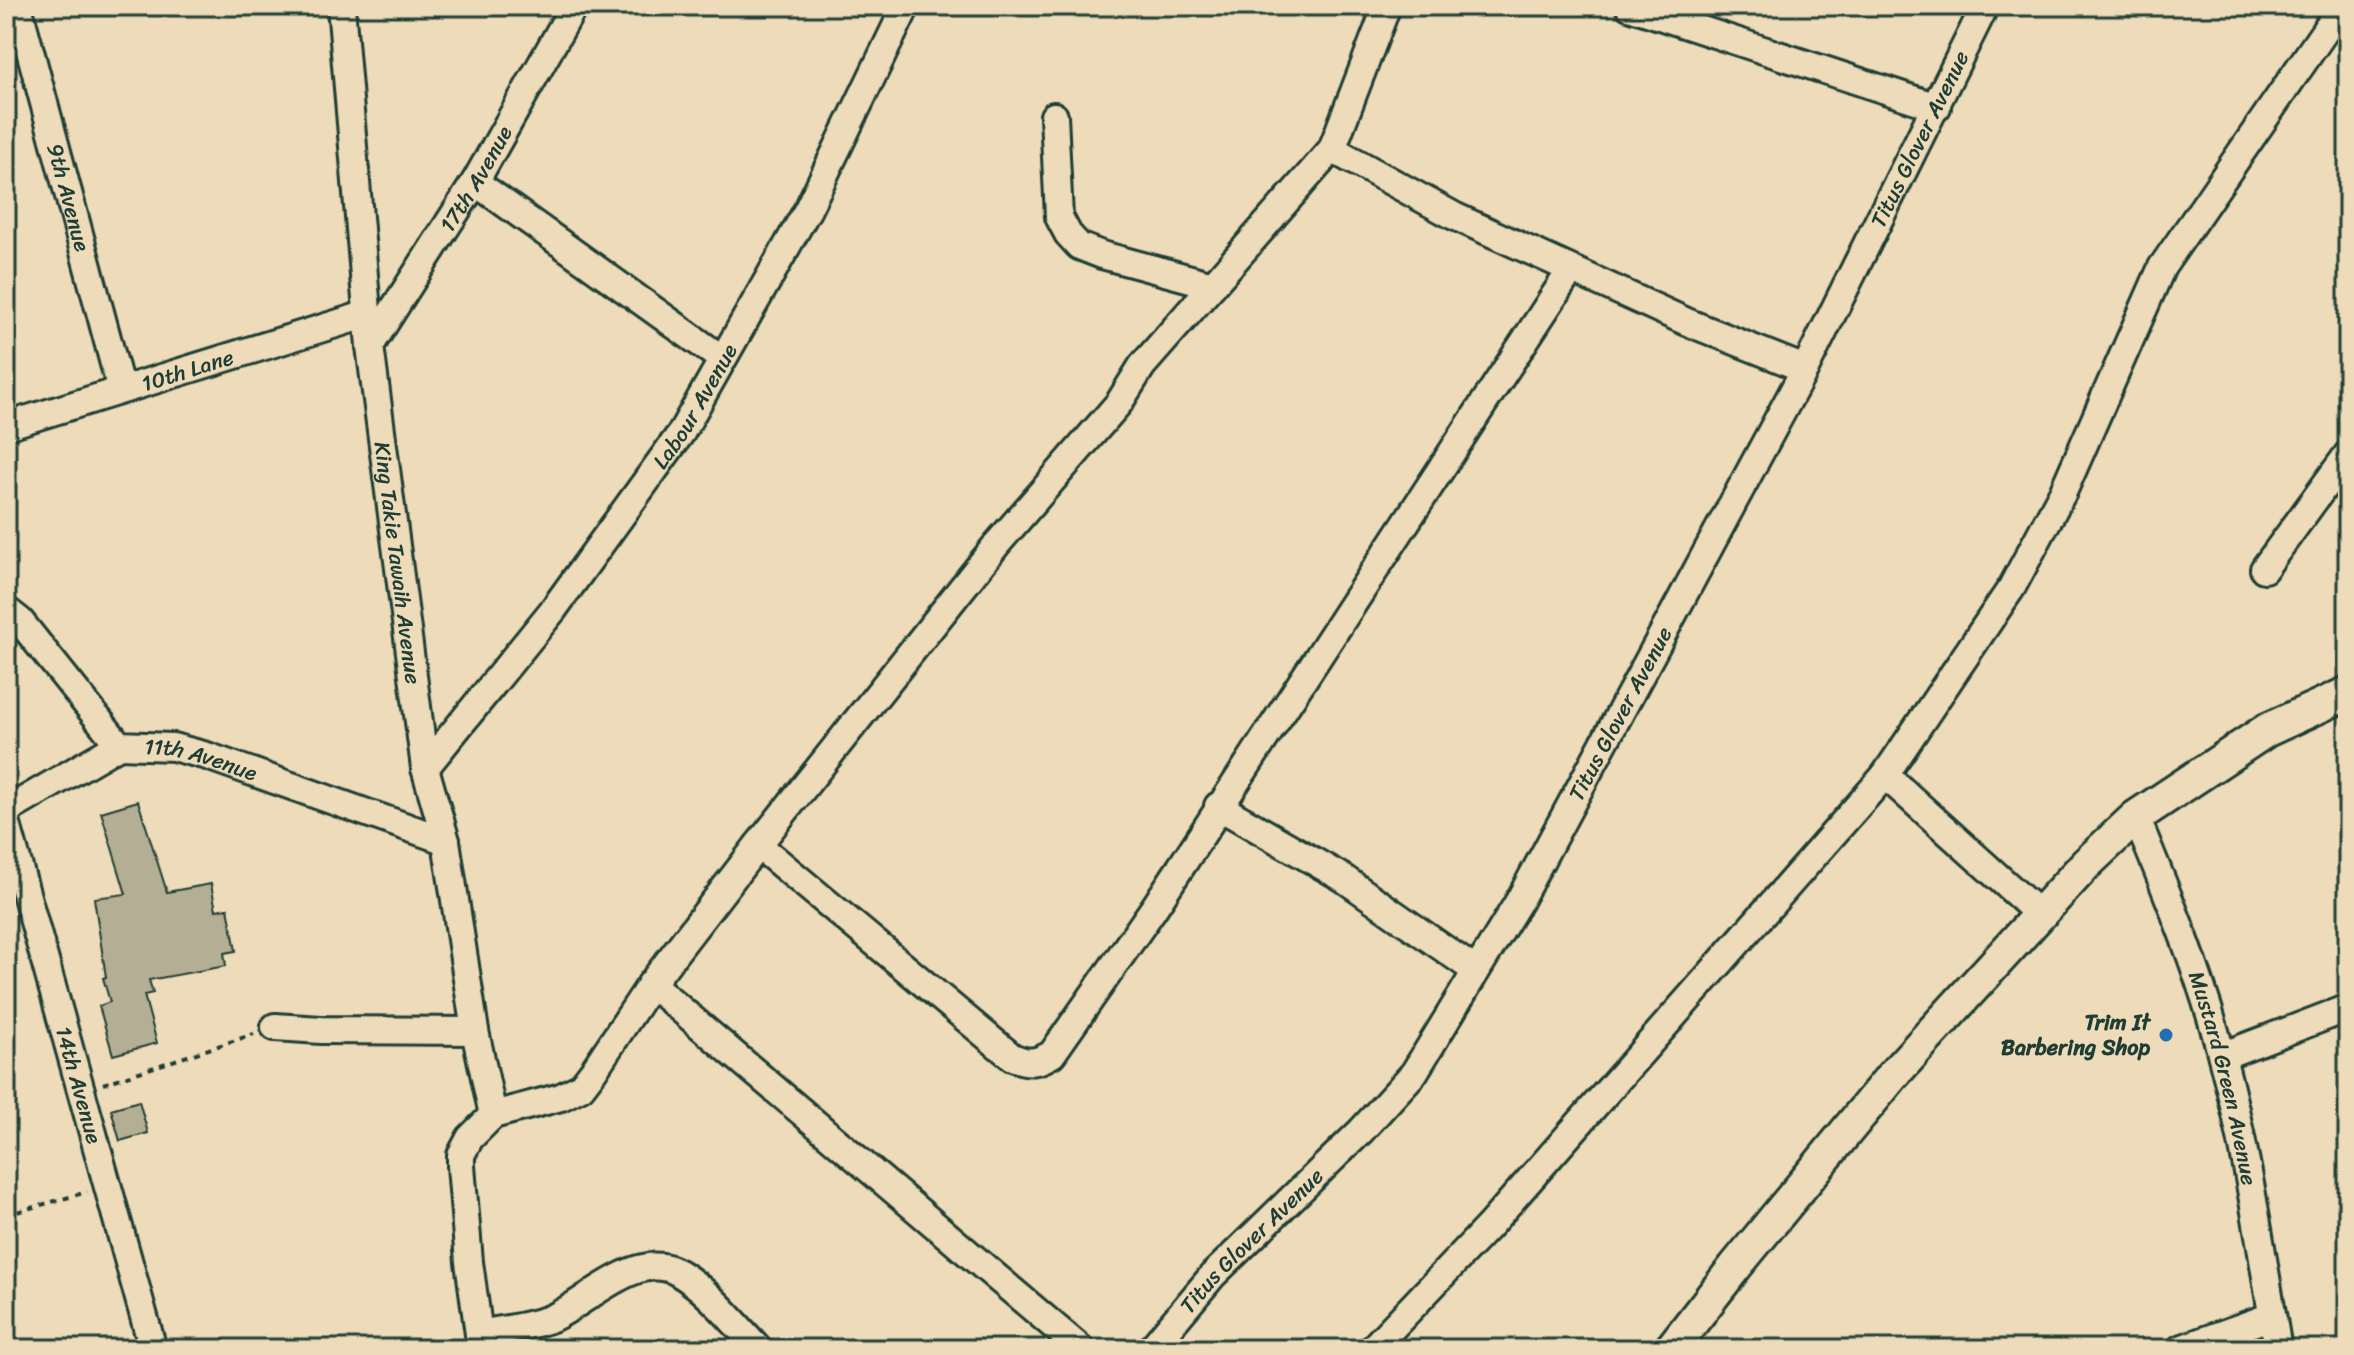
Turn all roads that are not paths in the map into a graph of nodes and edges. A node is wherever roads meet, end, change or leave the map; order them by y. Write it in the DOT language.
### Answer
graph roads {
  1 [pos="18,6"];
  2 [pos="341,6"];
  3 [pos="574,6"];
  4 [pos="906,6"];
  5 [pos="1387,6"];
  6 [pos="1629,6"];
  7 [pos="1985,6"];
  8 [pos="2343,16"];
  9 [pos="1937,107"];
  10 [pos="1054,116"];
  11 [pos="1332,149"];
  12 [pos="475,182"];
  13 [pos="1571,270"];
  14 [pos="1213,285"];
  15 [pos="368,314"];
  16 [pos="370,346"];
  17 [pos="722,359"];
  18 [pos="1805,369"];
  19 [pos="121,390"];
  20 [pos="6,426"];
  21 [pos="2348,454"];
  22 [pos="2264,569"];
  23 [pos="6,610"];
  24 [pos="2348,693"];
  25 [pos="119,745"];
  26 [pos="425,768"];
  27 [pos="1885,775"];
  28 [pos="1218,806"];
  29 [pos="6,811"];
  30 [pos="2136,817"];
  31 [pos="6,821"];
  32 [pos="446,841"];
  33 [pos="758,845"];
  34 [pos="2039,914"];
  35 [pos="1476,971"];
  36 [pos="651,984"];
  37 [pos="2348,1008"];
  38 [pos="275,1027"];
  39 [pos="475,1031"];
  40 [pos="2222,1056"];
  41 [pos="493,1115"];
  42 [pos="2272,1316"];
  43 [pos="480,1342"];
  44 [pos="153,1349"];
  45 [pos="759,1349"];
  46 [pos="1081,1349"];
  47 [pos="1151,1349"];
  48 [pos="1372,1349"];
  49 [pos="1671,1349"];
  50 [pos="2180,1349"];
  51 [pos="2278,1349"];
  1 -- 19 [label="street, 9th Avenue"];
  2 -- 15 [label="street, King Takie Tawaih Avenue"];
  3 -- 12 [label="street, 17th Avenue"];
  4 -- 17 [label="street, Labour Avenue"];
  5 -- 11 [label="street"];
  6 -- 9 [label="street"];
  7 -- 9 [label="street, Titus Glover Avenue"];
  8 -- 27 [label="street"];
  9 -- 18 [label="street, Titus Glover Avenue"];
  10 -- 14 [label="street"];
  11 -- 13 [label="street"];
  11 -- 14 [label="street"];
  12 -- 16 [label="street, 17th Avenue"];
  12 -- 17 [label="street"];
  13 -- 18 [label="street"];
  13 -- 28 [label="street"];
  14 -- 33 [label="street"];
  15 -- 16 [label="street, King Takie Tawaih Avenue"];
  15 -- 19 [label="street, 10th Lane"];
  16 -- 26 [label="street, King Takie Tawaih Avenue"];
  17 -- 26 [label="street, Labour Avenue"];
  18 -- 35 [label="street, Titus Glover Avenue"];
  19 -- 20 [label="street, 10th Lane"];
  21 -- 22 [label="street"];
  23 -- 25 [label="street, 11th Avenue"];
  24 -- 30 [label="street"];
  25 -- 29 [label="street"];
  25 -- 32 [label="street, 11th Avenue"];
  26 -- 32 [label="street, King Takie Tawaih Avenue"];
  27 -- 34 [label="street"];
  27 -- 48 [label="street"];
  28 -- 33 [label="street"];
  28 -- 35 [label="street"];
  30 -- 34 [label="street"];
  30 -- 40 [label="street, Mustard Green Avenue"];
  31 -- 44 [label="street, 14th Avenue"];
  32 -- 39 [label="street, King Takie Tawaih Avenue"];
  33 -- 36 [label="street"];
  34 -- 49 [label="street"];
  35 -- 47 [label="street, Titus Glover Avenue"];
  36 -- 41 [label="street"];
  36 -- 46 [label="street"];
  37 -- 40 [label="street"];
  38 -- 39 [label="street"];
  39 -- 41 [label="street, King Takie Tawaih Avenue"];
  40 -- 42 [label="street, Mustard Green Avenue"];
  41 -- 43 [label="street"];
  42 -- 50 [label="street"];
  42 -- 51 [label="street, Mustard Green Avenue"];
  43 -- 45 [label="street"];
}
